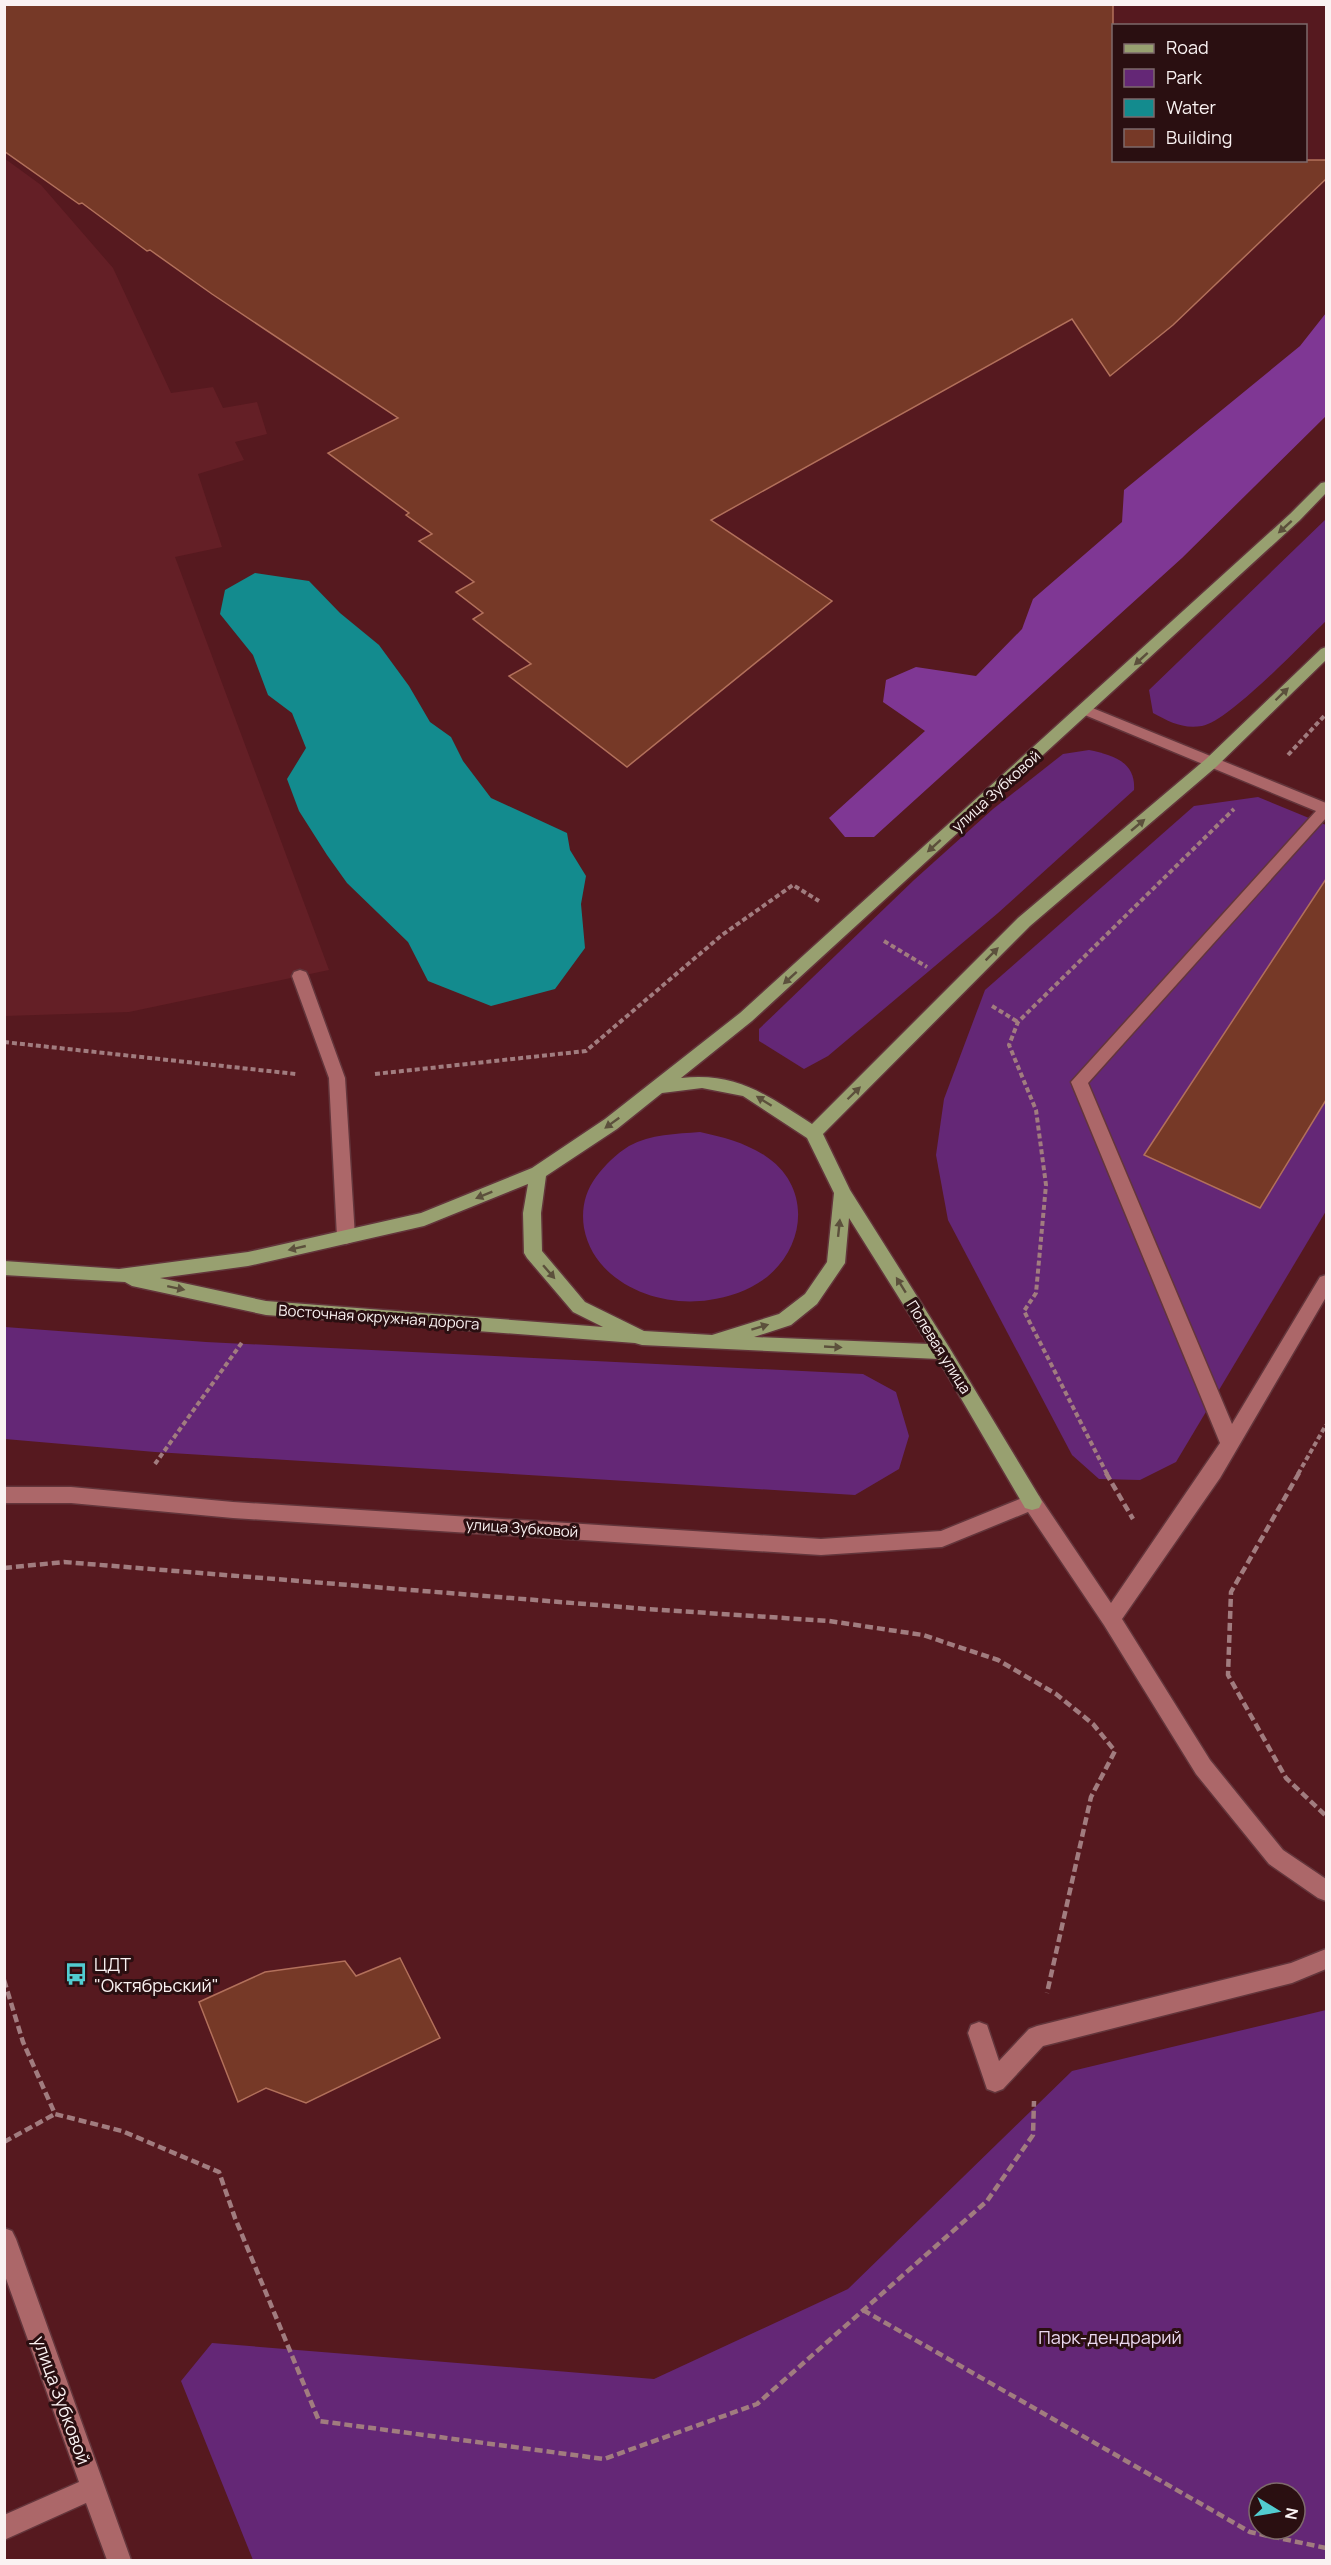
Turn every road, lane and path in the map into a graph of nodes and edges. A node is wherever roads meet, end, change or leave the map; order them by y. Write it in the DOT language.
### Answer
graph roads {
  1 [pos="1326,486"];
  2 [pos="1326,652"];
  3 [pos="1085,710"];
  4 [pos="1211,763"];
  5 [pos="1326,809"];
  6 [pos="852,921"];
  7 [pos="300,976"];
  8 [pos="960,987"];
  9 [pos="1018,1022"];
  10 [pos="4,1042"];
  11 [pos="337,1078"];
  12 [pos="658,1087"];
  13 [pos="813,1134"];
  14 [pos="538,1173"];
  15 [pos="843,1194"];
  16 [pos="346,1237"];
  17 [pos="4,1268"];
  18 [pos="119,1276"];
  19 [pos="1326,1282"];
  20 [pos="266,1308"];
  21 [pos="642,1338"];
  22 [pos="712,1342"];
  23 [pos="943,1352"];
  24 [pos="1326,1425"];
  25 [pos="1230,1443"];
  26 [pos="4,1495"];
  27 [pos="129,1501"];
  28 [pos="1032,1502"];
  29 [pos="4,1569"];
  30 [pos="1111,1619"];
  31 [pos="1326,1816"];
  32 [pos="1326,1891"];
  33 [pos="1326,1959"];
  34 [pos="4,1980"];
  35 [pos="979,2033"];
  36 [pos="1037,2037"];
  37 [pos="55,2114"];
  38 [pos="4,2142"];
  39 [pos="4,2239"];
  40 [pos="863,2310"];
  41 [pos="93,2488"];
  42 [pos="4,2528"];
  43 [pos="1326,2548"];
  44 [pos="119,2560"];
  1 -- 3 [label="main road, улица Зубковой, one-way"];
  4 -- 2 [label="main road, one-way"];
  3 -- 4 [label="street"];
  3 -- 6 [label="main road, улица Зубковой, one-way"];
  4 -- 5 [label="street"];
  8 -- 4 [label="main road, one-way"];
  5 -- 25 [label="street"];
  6 -- 8 [label="path"];
  6 -- 11 [label="path"];
  6 -- 12 [label="main road, улица Зубковой, one-way"];
  7 -- 11 [label="street"];
  8 -- 9 [label="path"];
  13 -- 8 [label="main road, one-way"];
  10 -- 11 [label="path"];
  11 -- 16 [label="street"];
  13 -- 12 [label="main road, one-way"];
  12 -- 14 [label="main road, улица Зубковой, one-way"];
  13 -- 15 [label="main road"];
  14 -- 16 [label="main road, улица Зубковой, one-way"];
  14 -- 21 [label="main road, one-way"];
  22 -- 15 [label="main road, one-way"];
  23 -- 15 [label="main road, Полевая улица, one-way"];
  16 -- 18 [label="main road, улица Зубковой, one-way"];
  17 -- 18 [label="main road, улица Зубковой"];
  18 -- 20 [label="main road, Восточная окружная дорога, one-way"];
  19 -- 25 [label="street"];
  20 -- 21 [label="main road, Восточная окружная дорога"];
  20 -- 27 [label="path"];
  21 -- 22 [label="main road"];
  22 -- 23 [label="main road, one-way"];
  23 -- 28 [label="main road, Полевая улица"];
  24 -- 31 [label="path"];
  25 -- 30 [label="street"];
  26 -- 27 [label="street, улица Зубковой"];
  27 -- 28 [label="street, улица Зубковой"];
  28 -- 30 [label="street"];
  29 -- 36 [label="path"];
  30 -- 32 [label="street"];
  33 -- 36 [label="street"];
  34 -- 37 [label="path"];
  35 -- 36 [label="street"];
  36 -- 40 [label="path"];
  37 -- 38 [label="path"];
  37 -- 40 [label="path"];
  39 -- 41 [label="street, улица Зубковой"];
  40 -- 43 [label="path"];
  41 -- 42 [label="street"];
  41 -- 44 [label="street, улица Зубковой"];
}
